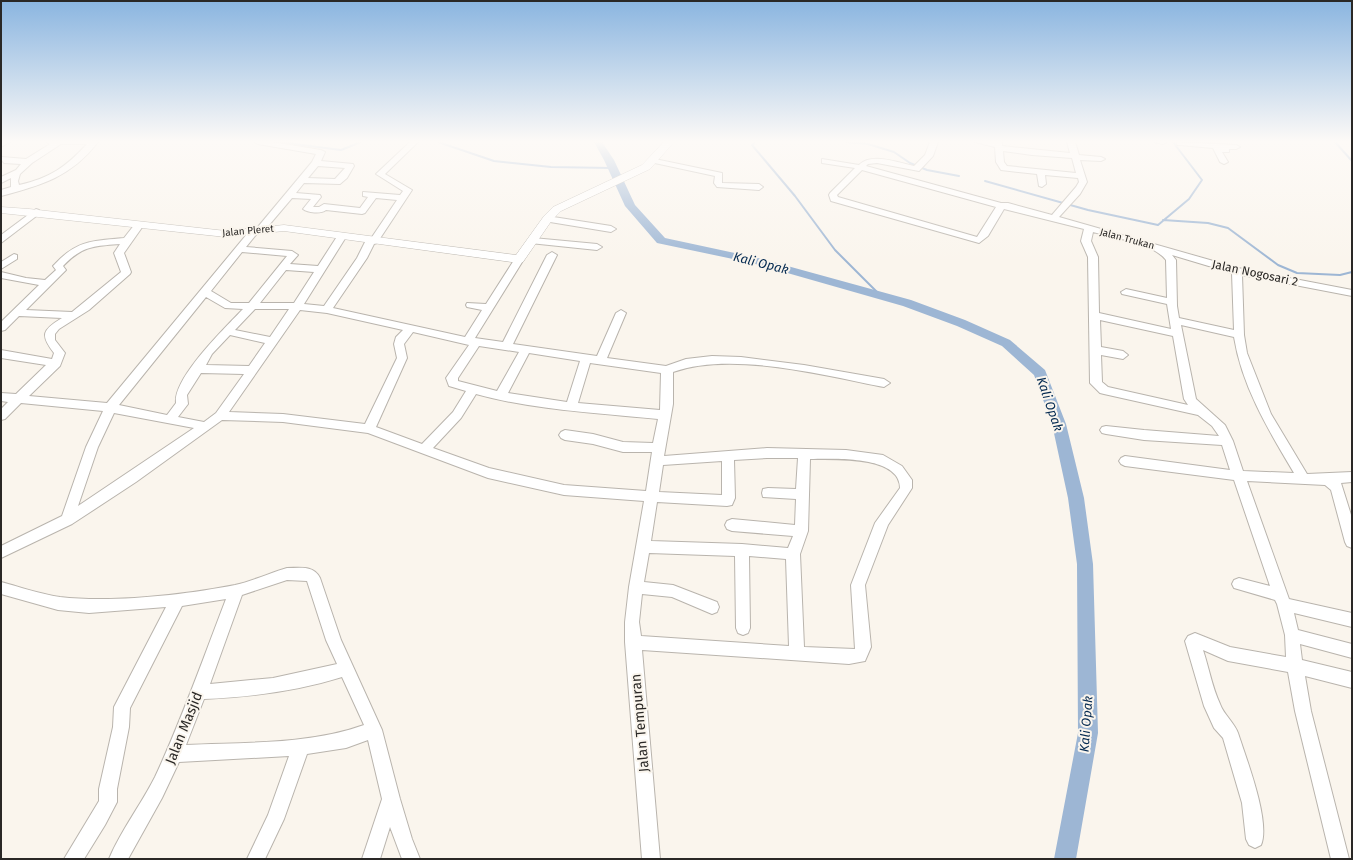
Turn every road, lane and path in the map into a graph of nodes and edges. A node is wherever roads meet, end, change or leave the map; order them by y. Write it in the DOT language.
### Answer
graph roads {
  1 [pos="14,182"];
  2 [pos="38,182"];
  3 [pos="300,182"];
  4 [pos="394,182"];
  5 [pos="612,182"];
  6 [pos="718,182"];
  7 [pos="845,182"];
  8 [pos="915,182"];
  9 [pos="1083,182"];
  10 [pos="15,187"];
  11 [pos="759,187"];
  12 [pos="296,188"];
  13 [pos="329,189"];
  14 [pos="1,193"];
  15 [pos="289,195"];
  16 [pos="402,198"];
  17 [pos="1001,206"];
  18 [pos="1,210"];
  19 [pos="36,212"];
  20 [pos="1054,218"];
  21 [pos="547,219"];
  22 [pos="138,226"];
  23 [pos="1090,228"];
  24 [pos="1,229"];
  25 [pos="13,230"];
  26 [pos="258,230"];
  27 [pos="611,230"];
  28 [pos="341,237"];
  29 [pos="1,240"];
  30 [pos="128,240"];
  31 [pos="243,241"];
  32 [pos="372,241"];
  33 [pos="533,241"];
  34 [pos="597,247"];
  35 [pos="1159,248"];
  36 [pos="552,255"];
  37 [pos="1,256"];
  38 [pos="519,259"];
  39 [pos="1,266"];
  40 [pos="284,267"];
  41 [pos="321,269"];
  42 [pos="1237,271"];
  43 [pos="1,275"];
  44 [pos="46,283"];
  45 [pos="205,292"];
  46 [pos="1126,292"];
  47 [pos="1352,293"];
  48 [pos="1172,302"];
  49 [pos="253,305"];
  50 [pos="471,305"];
  51 [pos="297,306"];
  52 [pos="489,308"];
  53 [pos="326,310"];
  54 [pos="621,313"];
  55 [pos="1094,314"];
  56 [pos="1,315"];
  57 [pos="15,315"];
  58 [pos="74,315"];
  59 [pos="1175,320"];
  60 [pos="1,328"];
  61 [pos="410,329"];
  62 [pos="228,331"];
  63 [pos="1178,334"];
  64 [pos="1239,335"];
  65 [pos="273,341"];
  66 [pos="472,342"];
  67 [pos="506,347"];
  68 [pos="525,350"];
  69 [pos="1095,350"];
  70 [pos="1,354"];
  71 [pos="1123,355"];
  72 [pos="586,359"];
  73 [pos="600,361"];
  74 [pos="56,363"];
  75 [pos="198,369"];
  76 [pos="253,370"];
  77 [pos="667,370"];
  78 [pos="884,382"];
  79 [pos="473,390"];
  80 [pos="1,397"];
  81 [pos="500,397"];
  82 [pos="19,399"];
  83 [pos="571,406"];
  84 [pos="110,408"];
  85 [pos="1202,412"];
  86 [pos="665,415"];
  87 [pos="1,416"];
  88 [pos="220,416"];
  89 [pos="169,420"];
  90 [pos="204,426"];
  91 [pos="368,430"];
  92 [pos="1106,430"];
  93 [pos="565,435"];
  94 [pos="1227,441"];
  95 [pos="424,449"];
  96 [pos="804,454"];
  97 [pos="658,455"];
  98 [pos="728,456"];
  99 [pos="1125,461"];
  100 [pos="1238,476"];
  101 [pos="1352,477"];
  102 [pos="1302,478"];
  103 [pos="1320,480"];
  104 [pos="768,493"];
  105 [pos="803,494"];
  106 [pos="651,496"];
  107 [pos="67,520"];
  108 [pos="732,525"];
  109 [pos="802,531"];
  110 [pos="1352,542"];
  111 [pos="643,547"];
  112 [pos="742,550"];
  113 [pos="1,552"];
  114 [pos="793,554"];
  115 [pos="1239,584"];
  116 [pos="636,587"];
  117 [pos="1,588"];
  118 [pos="236,591"];
  119 [pos="1282,599"];
  120 [pos="177,600"];
  121 [pos="712,608"];
  122 [pos="1352,620"];
  123 [pos="743,628"];
  124 [pos="1292,635"];
  125 [pos="633,642"];
  126 [pos="1352,651"];
  127 [pos="797,654"];
  128 [pos="1295,666"];
  129 [pos="346,668"];
  130 [pos="1352,680"];
  131 [pos="198,692"];
  132 [pos="374,730"];
  133 [pos="301,747"];
  134 [pos="174,754"];
  135 [pos="391,799"];
  136 [pos="1255,839"];
  137 [pos="407,856"];
  138 [pos="73,859"];
  139 [pos="118,859"];
  140 [pos="256,859"];
  141 [pos="371,859"];
  142 [pos="651,859"];
  143 [pos="1340,859"];
  1 -- 10 [label="street"];
  2 -- 10 [label="street"];
  3 -- 12 [label="street"];
  4 -- 16 [label="street"];
  5 -- 21 [label="main road"];
  6 -- 11 [label="street"];
  7 -- 17 [label="street"];
  8 -- 17 [label="street, Jalan Trukan"];
  9 -- 20 [label="street"];
  10 -- 14 [label="street"];
  12 -- 13 [label="street"];
  12 -- 15 [label="street"];
  15 -- 16 [label="street"];
  15 -- 26 [label="street"];
  16 -- 32 [label="street"];
  17 -- 20 [label="street, Jalan Trukan"];
  18 -- 19 [label="main road, Jalan Pleret"];
  19 -- 22 [label="main road, Jalan Pleret"];
  19 -- 25 [label="street"];
  20 -- 23 [label="street, Jalan Trukan"];
  21 -- 27 [label="street"];
  21 -- 33 [label="main road"];
  22 -- 30 [label="street"];
  22 -- 31 [label="main road, Jalan Pleret"];
  23 -- 35 [label="street, Jalan Trukan"];
  23 -- 55 [label="street"];
  24 -- 25 [label="street"];
  25 -- 29 [label="street"];
  26 -- 28 [label="main road, Jalan Pleret"];
  26 -- 31 [label="main road, Jalan Pleret"];
  28 -- 32 [label="main road, Jalan Pleret"];
  28 -- 41 [label="street"];
  30 -- 44 [label="street"];
  30 -- 58 [label="street"];
  31 -- 40 [label="street"];
  31 -- 45 [label="street"];
  32 -- 38 [label="main road, Jalan Pleret"];
  32 -- 53 [label="street"];
  33 -- 34 [label="street"];
  33 -- 38 [label="main road"];
  35 -- 42 [label="street, Jalan Nogosari 2"];
  35 -- 48 [label="street, Jalan Trukan"];
  36 -- 67 [label="street"];
  37 -- 39 [label="street"];
  38 -- 52 [label="street"];
  40 -- 41 [label="street"];
  40 -- 49 [label="street"];
  41 -- 51 [label="street"];
  42 -- 47 [label="street, Jalan Nogosari 2"];
  42 -- 64 [label="street"];
  43 -- 44 [label="street"];
  44 -- 57 [label="street"];
  45 -- 49 [label="street"];
  45 -- 84 [label="street"];
  46 -- 48 [label="street"];
  48 -- 59 [label="street, Jalan Trukan"];
  49 -- 51 [label="street"];
  49 -- 62 [label="street"];
  50 -- 52 [label="street"];
  51 -- 53 [label="street"];
  51 -- 65 [label="street"];
  52 -- 66 [label="street"];
  53 -- 61 [label="street"];
  54 -- 73 [label="street"];
  55 -- 63 [label="street"];
  55 -- 69 [label="street"];
  56 -- 57 [label="street"];
  57 -- 58 [label="street"];
  57 -- 60 [label="street"];
  58 -- 74 [label="street"];
  59 -- 63 [label="street, Jalan Trukan"];
  59 -- 64 [label="street"];
  61 -- 66 [label="street"];
  61 -- 91 [label="street"];
  62 -- 65 [label="street"];
  62 -- 75 [label="street"];
  63 -- 85 [label="street, Jalan Trukan"];
  64 -- 102 [label="street"];
  65 -- 76 [label="street"];
  66 -- 67 [label="street"];
  66 -- 79 [label="street"];
  67 -- 68 [label="street"];
  68 -- 72 [label="street"];
  68 -- 81 [label="street"];
  69 -- 71 [label="street"];
  69 -- 85 [label="street"];
  70 -- 74 [label="street"];
  72 -- 73 [label="street"];
  72 -- 83 [label="street"];
  73 -- 77 [label="street"];
  74 -- 82 [label="street"];
  75 -- 76 [label="street"];
  75 -- 89 [label="street"];
  76 -- 88 [label="street"];
  77 -- 78 [label="street"];
  77 -- 86 [label="street, Jalan Tempuran"];
  79 -- 81 [label="street"];
  79 -- 95 [label="street"];
  80 -- 82 [label="street"];
  81 -- 83 [label="street"];
  82 -- 84 [label="street"];
  82 -- 87 [label="street"];
  83 -- 86 [label="street"];
  84 -- 89 [label="street"];
  84 -- 107 [label="street"];
  85 -- 94 [label="street"];
  86 -- 97 [label="street, Jalan Tempuran"];
  88 -- 90 [label="street"];
  88 -- 91 [label="street"];
  89 -- 90 [label="street"];
  90 -- 107 [label="street"];
  91 -- 95 [label="street"];
  92 -- 94 [label="street"];
  93 -- 97 [label="street"];
  94 -- 100 [label="street"];
  95 -- 106 [label="street"];
  96 -- 98 [label="street"];
  96 -- 105 [label="street"];
  96 -- 127 [label="street"];
  97 -- 98 [label="street"];
  97 -- 106 [label="street, Jalan Tempuran"];
  98 -- 106 [label="street"];
  99 -- 100 [label="street"];
  100 -- 102 [label="street"];
  100 -- 119 [label="street"];
  101 -- 103 [label="street"];
  102 -- 103 [label="street"];
  103 -- 110 [label="street"];
  104 -- 105 [label="street"];
  105 -- 109 [label="street"];
  106 -- 111 [label="street, Jalan Tempuran"];
  107 -- 113 [label="street"];
  108 -- 109 [label="street"];
  109 -- 114 [label="street"];
  111 -- 112 [label="street"];
  111 -- 116 [label="street, Jalan Tempuran"];
  112 -- 114 [label="street"];
  112 -- 123 [label="street"];
  114 -- 127 [label="street"];
  115 -- 119 [label="street"];
  116 -- 121 [label="street"];
  116 -- 125 [label="street, Jalan Tempuran"];
  117 -- 120 [label="street"];
  118 -- 120 [label="street"];
  118 -- 129 [label="street"];
  118 -- 131 [label="street, Jalan Masjid"];
  119 -- 122 [label="street"];
  119 -- 124 [label="street"];
  120 -- 138 [label="street"];
  124 -- 126 [label="street"];
  124 -- 128 [label="street"];
  125 -- 127 [label="street"];
  125 -- 142 [label="street, Jalan Tempuran"];
  128 -- 130 [label="street"];
  128 -- 136 [label="street"];
  128 -- 143 [label="street"];
  129 -- 131 [label="street"];
  129 -- 132 [label="street"];
  131 -- 134 [label="street, Jalan Masjid"];
  132 -- 133 [label="street"];
  132 -- 135 [label="street"];
  133 -- 134 [label="street"];
  133 -- 140 [label="street"];
  134 -- 139 [label="street, Jalan Masjid"];
  135 -- 137 [label="street"];
  135 -- 141 [label="street"];
}
